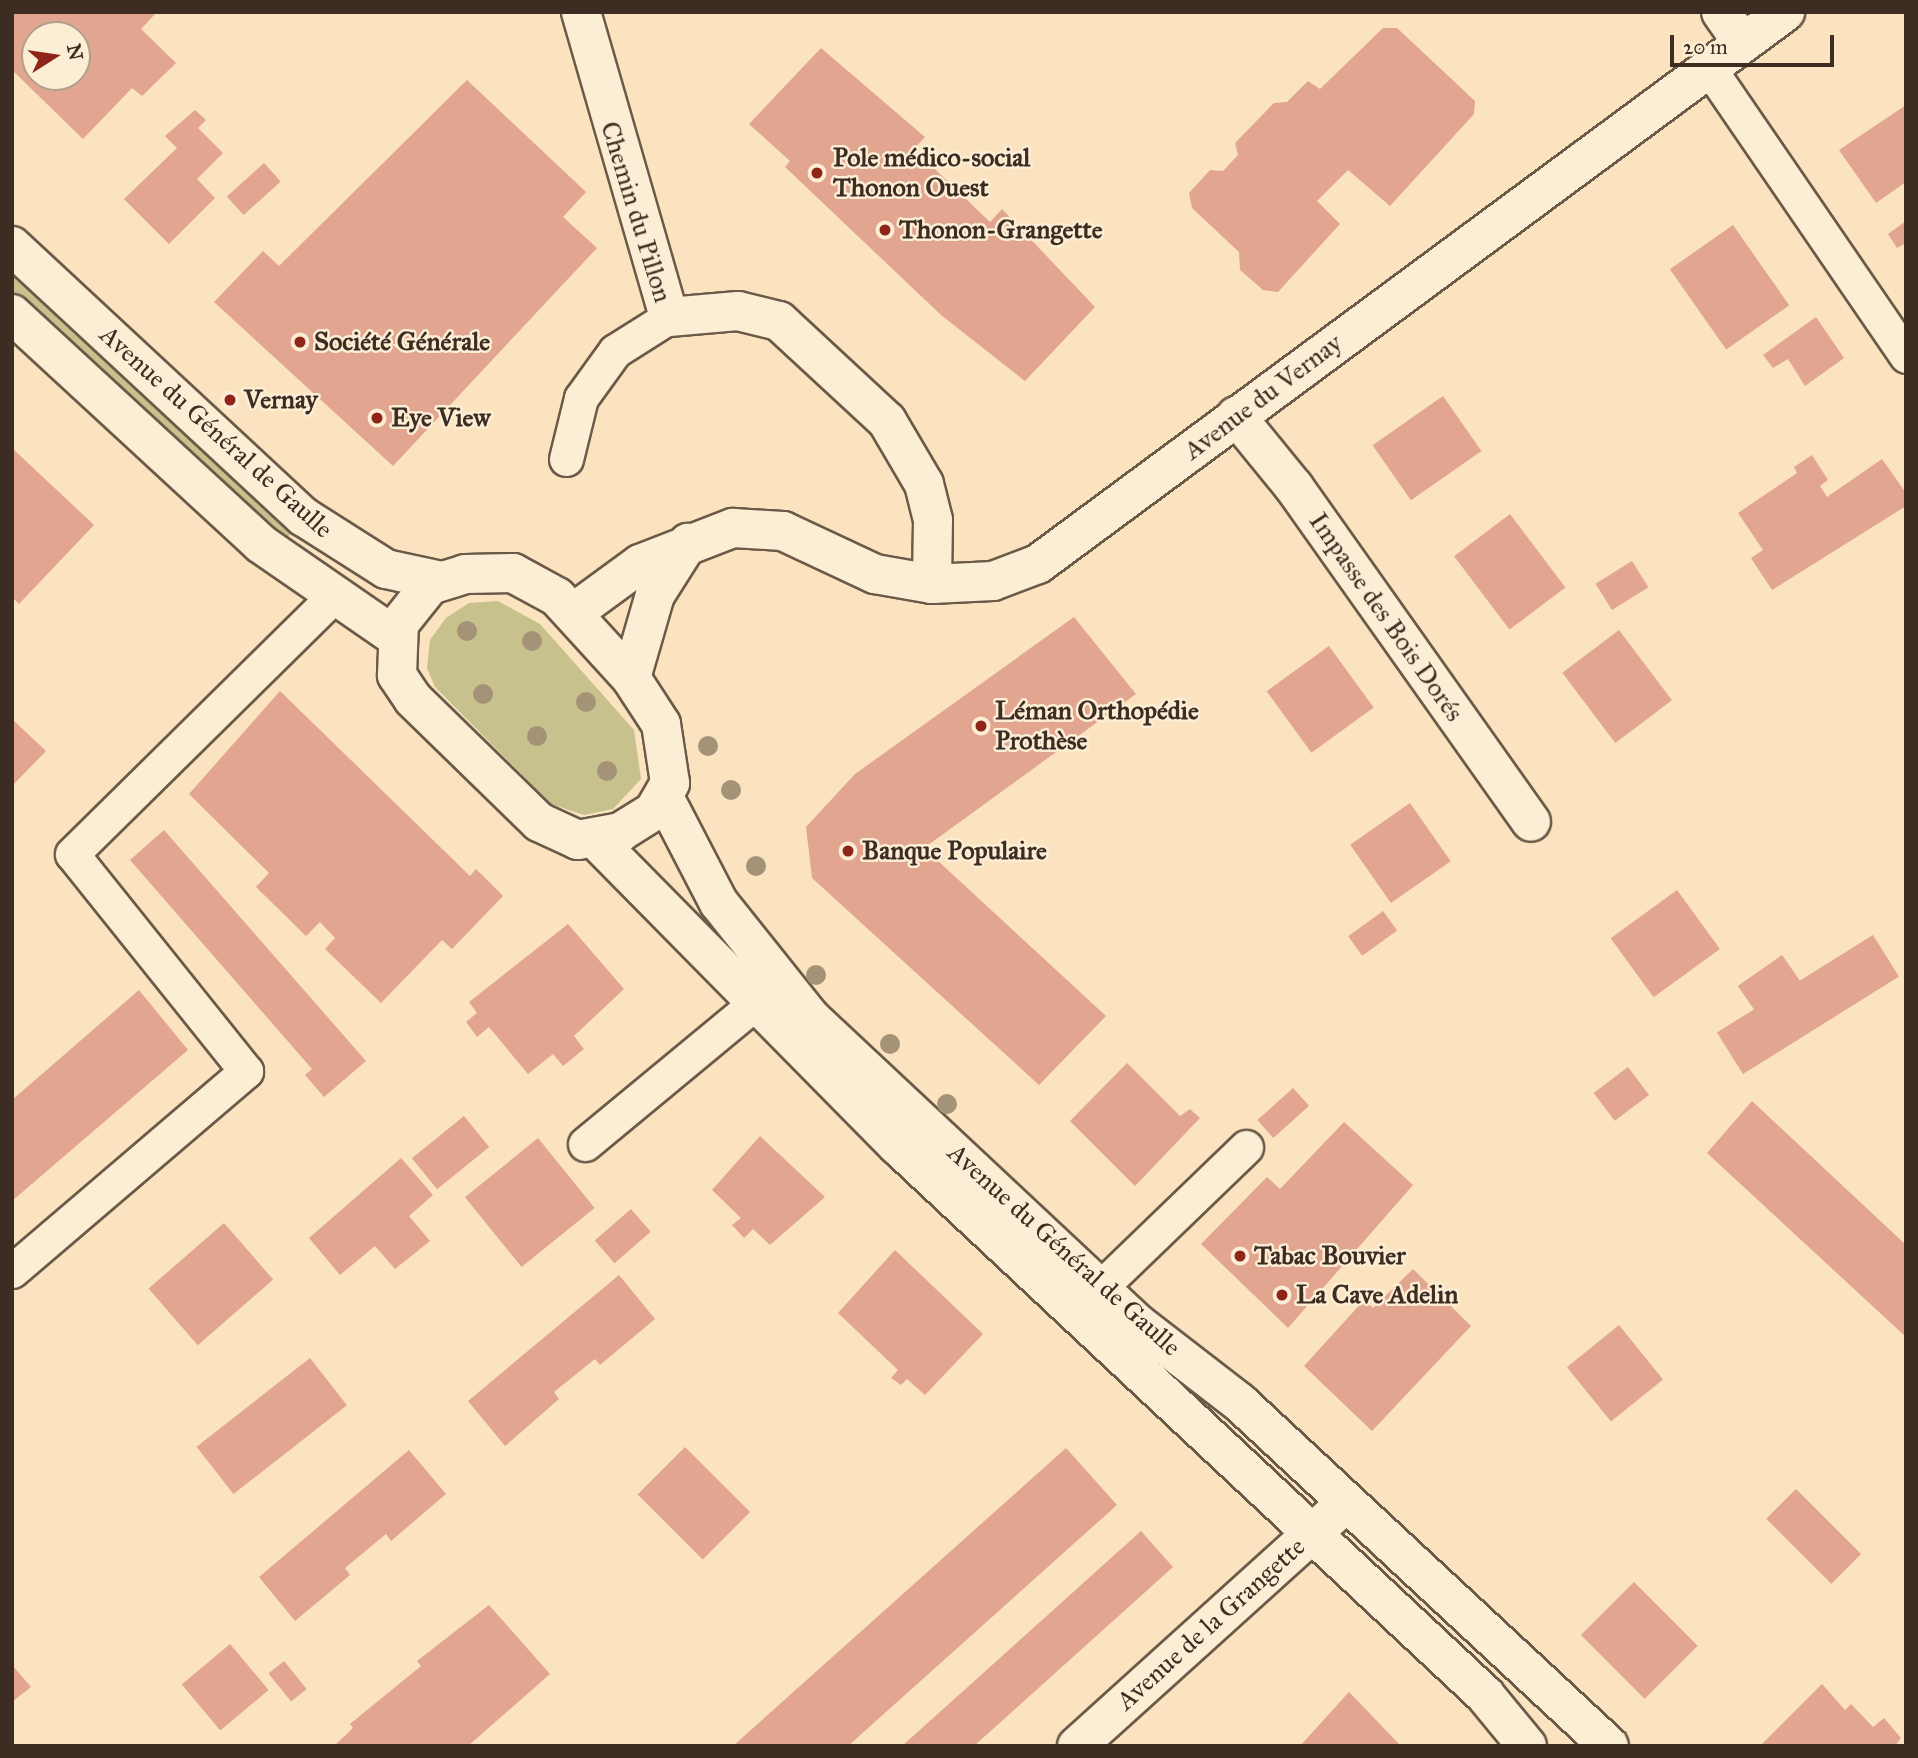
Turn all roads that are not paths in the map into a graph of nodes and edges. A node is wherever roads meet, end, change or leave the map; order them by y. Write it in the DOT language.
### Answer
graph roads {
  1 [pos="581,12"];
  2 [pos="1721,12"];
  3 [pos="1785,12"];
  4 [pos="1743,43"];
  5 [pos="1709,68"];
  6 [pos="12,246"];
  7 [pos="12,314"];
  8 [pos="669,317"];
  9 [pos="1906,356"];
  10 [pos="1236,416"];
  11 [pos="566,459"];
  12 [pos="688,543"];
  13 [pos="442,580"];
  14 [pos="932,584"];
  15 [pos="336,594"];
  16 [pos="573,613"];
  17 [pos="396,637"];
  18 [pos="631,678"];
  19 [pos="664,797"];
  20 [pos="1531,822"];
  21 [pos="596,840"];
  22 [pos="754,1004"];
  23 [pos="584,1144"];
  24 [pos="1246,1147"];
  25 [pos="12,1271"];
  26 [pos="1100,1288"];
  27 [pos="1346,1503"];
  28 [pos="1312,1532"];
  29 [pos="1077,1746"];
  30 [pos="1527,1746"];
  31 [pos="1609,1746"];
  1 -- 8 [label="main road, Chemin du Pillon"];
  2 -- 4 [label="main road"];
  3 -- 4 [label="main road, Avenue du Vernay"];
  4 -- 5 [label="main road, Avenue du Vernay"];
  5 -- 9 [label="lane"];
  5 -- 10 [label="main road, Avenue du Vernay"];
  6 -- 13 [label="main road, Avenue du Général de Gaulle"];
  7 -- 15 [label="main road, Avenue du Général de Gaulle"];
  8 -- 11 [label="lane"];
  8 -- 14 [label="main road, Chemin du Pillon"];
  10 -- 14 [label="main road, Avenue du Vernay"];
  10 -- 20 [label="main road, Impasse des Bois Dorés"];
  12 -- 14 [label="main road, Avenue du Vernay"];
  12 -- 16 [label="main road, Avenue du Vernay"];
  12 -- 18 [label="main road"];
  13 -- 16 [label="main road, Avenue du Général de Gaulle"];
  13 -- 17 [label="main road"];
  15 -- 17 [label="main road, Avenue du Général de Gaulle"];
  15 -- 25 [label="lane"];
  16 -- 18 [label="main road, Avenue du Général de Gaulle"];
  17 -- 21 [label="main road"];
  18 -- 19 [label="main road, Avenue du Général de Gaulle"];
  19 -- 21 [label="main road"];
  19 -- 26 [label="main road, Avenue du Général de Gaulle"];
  21 -- 22 [label="main road, Avenue du Général de Gaulle"];
  22 -- 23 [label="lane"];
  22 -- 28 [label="main road, Avenue du Général de Gaulle"];
  24 -- 26 [label="lane"];
  26 -- 27 [label="main road, Avenue du Général de Gaulle"];
  27 -- 28 [label="main road, Avenue de la Grangette"];
  27 -- 31 [label="main road, Avenue du Général de Gaulle"];
  28 -- 29 [label="main road, Avenue de la Grangette"];
  28 -- 30 [label="main road, Avenue du Général de Gaulle"];
}
